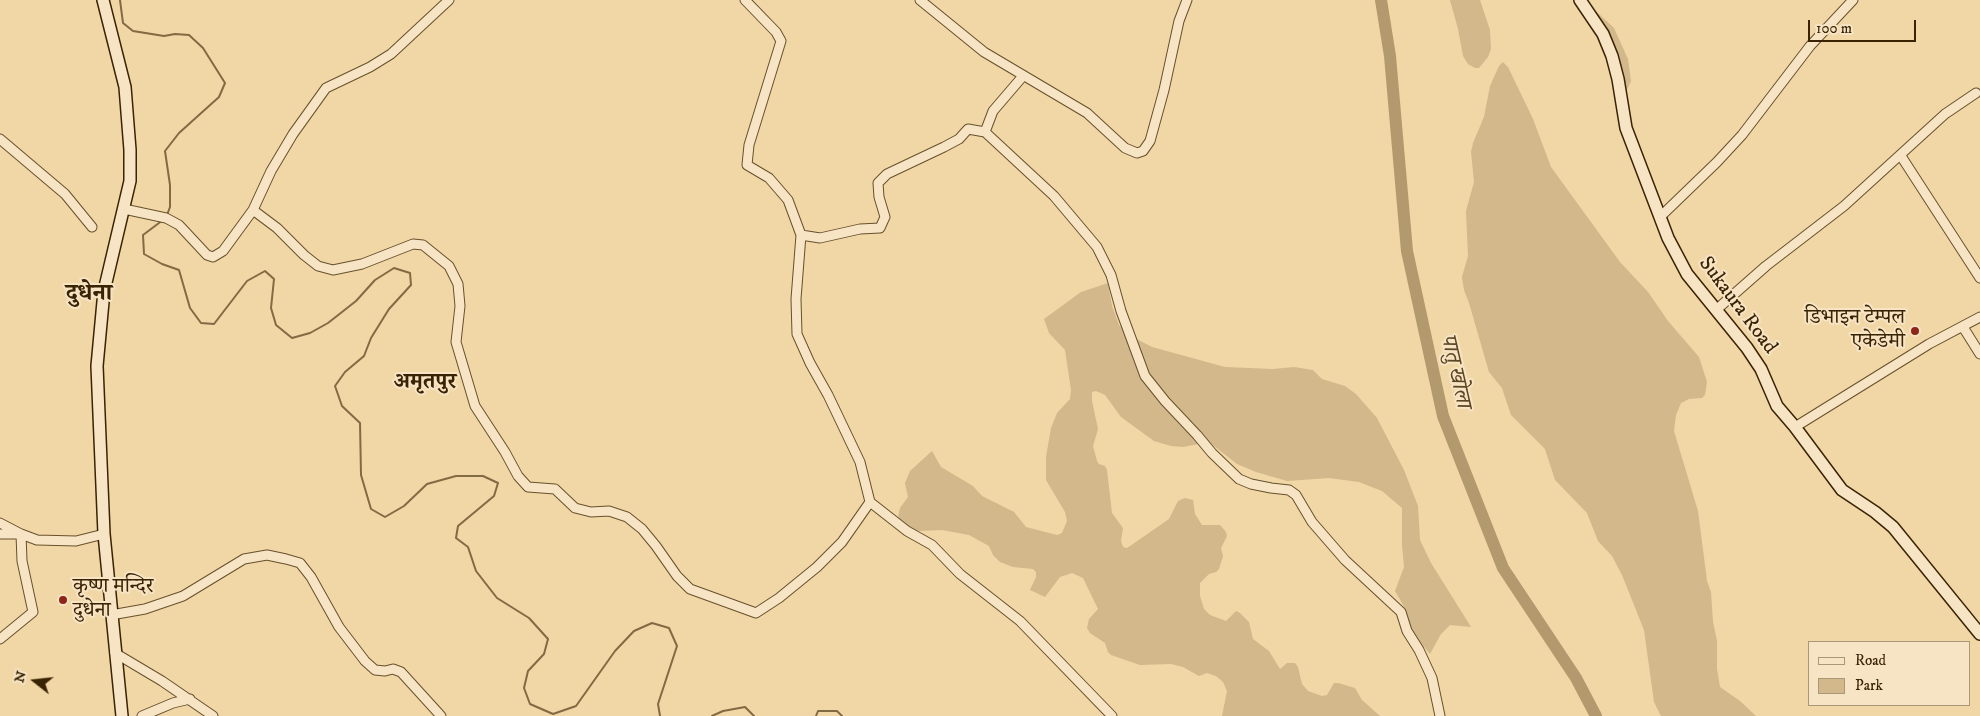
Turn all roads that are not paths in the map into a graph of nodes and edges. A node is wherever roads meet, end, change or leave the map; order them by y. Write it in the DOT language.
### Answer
graph roads {
  1 [pos="103,0"];
  2 [pos="448,0"];
  3 [pos="745,0"];
  4 [pos="920,0"];
  5 [pos="1187,0"];
  6 [pos="1580,0"];
  7 [pos="1853,0"];
  8 [pos="1023,76"];
  9 [pos="1976,93"];
  10 [pos="985,132"];
  11 [pos="0,140"];
  12 [pos="1901,156"];
  13 [pos="124,208"];
  14 [pos="253,210"];
  15 [pos="1660,218"];
  16 [pos="92,227"];
  17 [pos="801,235"];
  18 [pos="1980,278"];
  19 [pos="1716,310"];
  20 [pos="1980,317"];
  21 [pos="1962,327"];
  22 [pos="1980,354"];
  23 [pos="1795,427"];
  24 [pos="870,502"];
  25 [pos="0,522"];
  26 [pos="0,534"];
  27 [pos="21,534"];
  28 [pos="104,534"];
  29 [pos="111,614"];
  30 [pos="1980,634"];
  31 [pos="0,639"];
  32 [pos="116,654"];
  33 [pos="190,700"];
  34 [pos="122,716"];
  35 [pos="142,716"];
  36 [pos="213,716"];
  37 [pos="441,716"];
  38 [pos="1112,716"];
  39 [pos="1440,716"];
  1 -- 13 [label="street"];
  2 -- 14 [label="street"];
  3 -- 17 [label="street"];
  4 -- 8 [label="street"];
  5 -- 8 [label="street"];
  6 -- 15 [label="street, Sukaura Road"];
  7 -- 15 [label="street"];
  8 -- 10 [label="street"];
  9 -- 12 [label="street"];
  10 -- 17 [label="street"];
  10 -- 39 [label="street"];
  11 -- 16 [label="street"];
  12 -- 18 [label="street"];
  12 -- 19 [label="street"];
  13 -- 14 [label="street"];
  13 -- 28 [label="street"];
  14 -- 24 [label="street"];
  15 -- 19 [label="street, Sukaura Road"];
  17 -- 24 [label="street"];
  19 -- 23 [label="street, Sukaura Road"];
  20 -- 21 [label="street"];
  21 -- 22 [label="street"];
  21 -- 23 [label="street"];
  23 -- 30 [label="street, Sukaura Road"];
  24 -- 38 [label="street"];
  25 -- 27 [label="street"];
  26 -- 27 [label="street"];
  27 -- 28 [label="street"];
  27 -- 31 [label="street"];
  28 -- 29 [label="street"];
  29 -- 32 [label="street"];
  29 -- 37 [label="street"];
  32 -- 33 [label="street"];
  32 -- 34 [label="street"];
  33 -- 35 [label="street"];
  33 -- 36 [label="street"];
}
